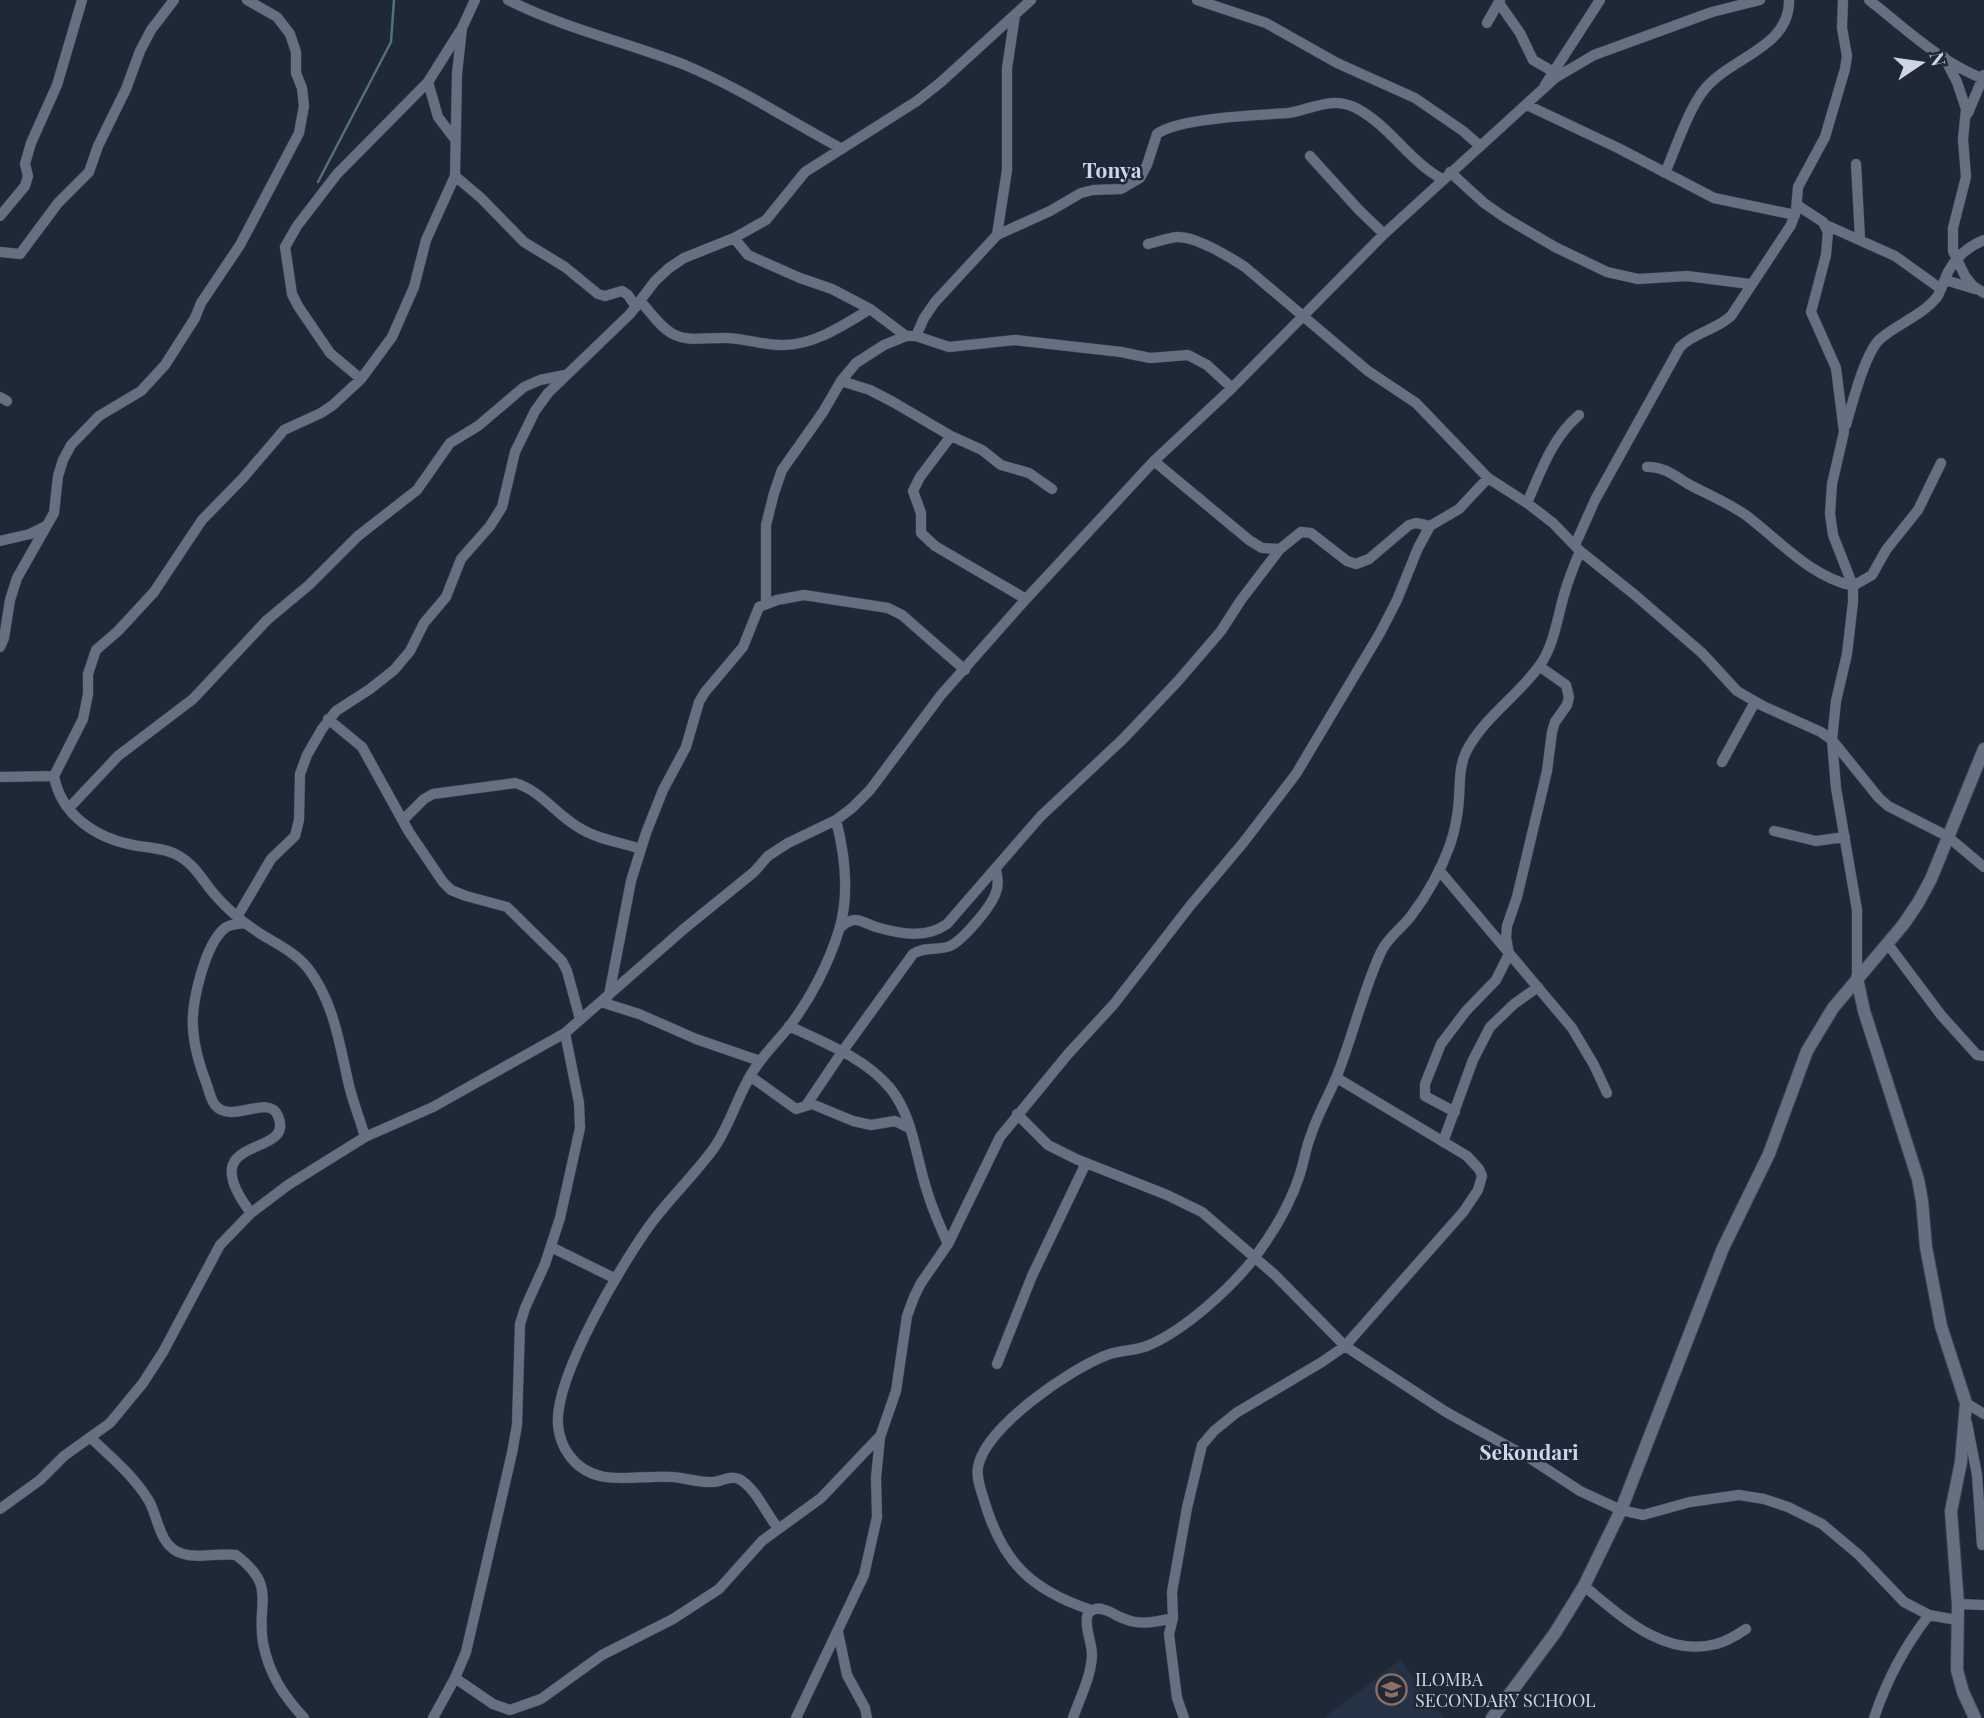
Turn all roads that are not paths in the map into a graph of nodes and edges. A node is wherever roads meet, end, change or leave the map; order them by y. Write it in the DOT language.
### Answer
graph roads {
  1 [pos="82,0"];
  2 [pos="174,0"];
  3 [pos="247,0"];
  4 [pos="475,0"];
  5 [pos="508,0"];
  6 [pos="1031,0"];
  7 [pos="1197,0"];
  8 [pos="1600,0"];
  9 [pos="1760,0"];
  10 [pos="1789,0"];
  11 [pos="1843,0"];
  12 [pos="1869,0"];
  13 [pos="1499,1"];
  14 [pos="1015,15"];
  15 [pos="1487,23"];
  16 [pos="462,28"];
  17 [pos="1944,57"];
  18 [pos="1552,71"];
  19 [pos="1983,77"];
  20 [pos="428,82"];
  21 [pos="1542,90"];
  22 [pos="1527,105"];
  23 [pos="1966,119"];
  24 [pos="454,138"];
  25 [pos="1479,145"];
  26 [pos="842,149"];
  27 [pos="1310,156"];
  28 [pos="1856,164"];
  29 [pos="1665,173"];
  30 [pos="455,176"];
  31 [pos="1446,176"];
  32 [pos="1796,210"];
  33 [pos="0,216"];
  34 [pos="1826,225"];
  35 [pos="1384,234"];
  36 [pos="997,235"];
  37 [pos="734,238"];
  38 [pos="1860,239"];
  39 [pos="1984,240"];
  40 [pos="1148,244"];
  41 [pos="0,252"];
  42 [pos="1956,260"];
  43 [pos="1751,284"];
  44 [pos="1943,284"];
  45 [pos="1982,292"];
  46 [pos="638,304"];
  47 [pos="870,309"];
  48 [pos="1303,317"];
  49 [pos="911,336"];
  50 [pos="565,375"];
  51 [pos="360,379"];
  52 [pos="841,381"];
  53 [pos="1232,388"];
  54 [pos="1579,415"];
  55 [pos="1844,432"];
  56 [pos="951,436"];
  57 [pos="1154,461"];
  58 [pos="1941,463"];
  59 [pos="1647,467"];
  60 [pos="1488,478"];
  61 [pos="1052,489"];
  62 [pos="1527,503"];
  63 [pos="48,525"];
  64 [pos="1430,527"];
  65 [pos="0,541"];
  66 [pos="1577,548"];
  67 [pos="1280,549"];
  68 [pos="1853,586"];
  69 [pos="1026,599"];
  70 [pos="766,604"];
  71 [pos="0,647"];
  72 [pos="1539,666"];
  73 [pos="965,670"];
  74 [pos="1755,702"];
  75 [pos="328,719"];
  76 [pos="1832,740"];
  77 [pos="1984,749"];
  78 [pos="1722,762"];
  79 [pos="54,776"];
  80 [pos="0,777"];
  81 [pos="69,808"];
  82 [pos="403,820"];
  83 [pos="836,820"];
  84 [pos="1774,831"];
  85 [pos="1947,836"];
  86 [pos="1845,837"];
  87 [pos="641,849"];
  88 [pos="1984,867"];
  89 [pos="996,870"];
  90 [pos="1439,870"];
  91 [pos="241,920"];
  92 [pos="840,928"];
  93 [pos="1887,943"];
  94 [pos="1509,954"];
  95 [pos="1857,978"];
  96 [pos="1538,986"];
  97 [pos="604,999"];
  98 [pos="580,1019"];
  99 [pos="789,1026"];
  100 [pos="565,1033"];
  101 [pos="842,1052"];
  102 [pos="1984,1056"];
  103 [pos="760,1061"];
  104 [pos="750,1076"];
  105 [pos="1337,1078"];
  106 [pos="1607,1093"];
  107 [pos="807,1104"];
  108 [pos="1455,1112"];
  109 [pos="1017,1114"];
  110 [pos="909,1128"];
  111 [pos="365,1137"];
  112 [pos="1443,1142"];
  113 [pos="1086,1163"];
  114 [pos="251,1213"];
  115 [pos="948,1244"];
  116 [pos="551,1247"];
  117 [pos="1255,1257"];
  118 [pos="614,1278"];
  119 [pos="1345,1346"];
  120 [pos="997,1364"];
  121 [pos="1966,1403"];
  122 [pos="1984,1414"];
  123 [pos="1966,1419"];
  124 [pos="880,1437"];
  125 [pos="91,1438"];
  126 [pos="0,1509"];
  127 [pos="1621,1510"];
  128 [pos="778,1528"];
  129 [pos="1982,1545"];
  130 [pos="1584,1586"];
  131 [pos="1958,1604"];
  132 [pos="1984,1605"];
  133 [pos="1091,1611"];
  134 [pos="1929,1615"];
  135 [pos="1173,1618"];
  136 [pos="1957,1620"];
  137 [pos="1746,1629"];
  138 [pos="838,1632"];
  139 [pos="455,1678"];
  140 [pos="493,1704"];
  141 [pos="304,1718"];
  142 [pos="433,1718"];
  143 [pos="501,1718"];
  144 [pos="796,1718"];
  145 [pos="867,1718"];
  146 [pos="1073,1718"];
  147 [pos="1184,1718"];
  148 [pos="1492,1718"];
  149 [pos="1874,1718"];
  150 [pos="1975,1718"];
  1 -- 33 [label="street"];
  2 -- 41 [label="street"];
  3 -- 63 [label="street"];
  4 -- 16 [label="street"];
  5 -- 26 [label="street"];
  6 -- 14 [label="street"];
  7 -- 25 [label="street"];
  8 -- 18 [label="street"];
  9 -- 21 [label="street"];
  10 -- 29 [label="street"];
  11 -- 32 [label="street"];
  12 -- 17 [label="street"];
  13 -- 15 [label="street"];
  13 -- 18 [label="street"];
  14 -- 26 [label="street"];
  14 -- 36 [label="street"];
  16 -- 20 [label="street"];
  16 -- 24 [label="street"];
  17 -- 19 [label="street"];
  17 -- 23 [label="street"];
  18 -- 21 [label="street"];
  19 -- 23 [label="street"];
  20 -- 24 [label="street"];
  20 -- 51 [label="street"];
  21 -- 22 [label="street"];
  22 -- 25 [label="street"];
  22 -- 29 [label="street"];
  23 -- 42 [label="street"];
  24 -- 30 [label="street"];
  25 -- 31 [label="street"];
  26 -- 37 [label="street"];
  27 -- 35 [label="street"];
  28 -- 38 [label="street"];
  29 -- 32 [label="street"];
  30 -- 46 [label="street"];
  30 -- 51 [label="street"];
  31 -- 35 [label="street"];
  31 -- 36 [label="street"];
  31 -- 43 [label="street"];
  32 -- 34 [label="street"];
  32 -- 43 [label="street"];
  34 -- 38 [label="street"];
  34 -- 55 [label="street"];
  35 -- 48 [label="street"];
  36 -- 49 [label="street"];
  37 -- 46 [label="street"];
  37 -- 47 [label="street"];
  38 -- 44 [label="street"];
  39 -- 42 [label="street"];
  40 -- 48 [label="street"];
  42 -- 44 [label="street"];
  42 -- 45 [label="street"];
  43 -- 66 [label="street"];
  44 -- 45 [label="street"];
  44 -- 55 [label="street"];
  46 -- 47 [label="street"];
  46 -- 50 [label="street"];
  47 -- 49 [label="street"];
  48 -- 53 [label="street"];
  48 -- 60 [label="street"];
  49 -- 52 [label="street"];
  49 -- 53 [label="street"];
  50 -- 75 [label="street"];
  50 -- 81 [label="street"];
  51 -- 79 [label="street"];
  52 -- 56 [label="street"];
  52 -- 70 [label="street"];
  53 -- 57 [label="street"];
  54 -- 62 [label="street"];
  55 -- 68 [label="street"];
  56 -- 61 [label="street"];
  56 -- 69 [label="street"];
  57 -- 67 [label="street"];
  57 -- 69 [label="street"];
  58 -- 68 [label="street"];
  59 -- 68 [label="street"];
  60 -- 62 [label="street"];
  60 -- 64 [label="street"];
  62 -- 66 [label="street"];
  63 -- 65 [label="street"];
  63 -- 71 [label="street"];
  64 -- 67 [label="street"];
  64 -- 109 [label="street"];
  66 -- 72 [label="street"];
  66 -- 74 [label="street"];
  67 -- 89 [label="street"];
  68 -- 76 [label="street"];
  69 -- 73 [label="street"];
  70 -- 73 [label="street"];
  70 -- 87 [label="street"];
  72 -- 90 [label="street"];
  72 -- 94 [label="street"];
  73 -- 83 [label="street"];
  74 -- 76 [label="street"];
  74 -- 78 [label="street"];
  75 -- 82 [label="street"];
  75 -- 91 [label="street"];
  76 -- 85 [label="street"];
  76 -- 86 [label="street"];
  77 -- 85 [label="street"];
  79 -- 80 [label="street"];
  79 -- 81 [label="street"];
  81 -- 91 [label="street"];
  82 -- 87 [label="street"];
  82 -- 98 [label="street"];
  83 -- 92 [label="street"];
  83 -- 97 [label="street"];
  84 -- 86 [label="street"];
  85 -- 88 [label="street"];
  85 -- 93 [label="street"];
  86 -- 95 [label="street"];
  87 -- 97 [label="street"];
  89 -- 92 [label="street"];
  89 -- 101 [label="street"];
  90 -- 94 [label="street"];
  90 -- 105 [label="street"];
  91 -- 111 [label="street"];
  91 -- 114 [label="street"];
  92 -- 99 [label="street"];
  93 -- 95 [label="street"];
  93 -- 102 [label="street"];
  94 -- 96 [label="street"];
  94 -- 108 [label="street"];
  95 -- 121 [label="street"];
  95 -- 127 [label="street"];
  96 -- 106 [label="street"];
  96 -- 108 [label="street"];
  97 -- 98 [label="street"];
  97 -- 103 [label="street"];
  98 -- 100 [label="street"];
  99 -- 101 [label="street"];
  99 -- 103 [label="street"];
  100 -- 111 [label="street"];
  100 -- 116 [label="street"];
  101 -- 107 [label="street"];
  101 -- 110 [label="street"];
  103 -- 104 [label="street"];
  104 -- 107 [label="street"];
  104 -- 118 [label="street"];
  105 -- 112 [label="street"];
  105 -- 117 [label="street"];
  107 -- 110 [label="street"];
  108 -- 112 [label="street"];
  109 -- 113 [label="street"];
  109 -- 115 [label="street"];
  110 -- 115 [label="street"];
  111 -- 114 [label="street"];
  112 -- 119 [label="street"];
  113 -- 117 [label="street"];
  113 -- 120 [label="street"];
  114 -- 125 [label="street"];
  115 -- 124 [label="street"];
  116 -- 118 [label="street"];
  116 -- 139 [label="street"];
  117 -- 119 [label="street"];
  117 -- 133 [label="street"];
  118 -- 128 [label="street"];
  119 -- 127 [label="street"];
  119 -- 135 [label="street"];
  121 -- 122 [label="street"];
  121 -- 123 [label="street"];
  123 -- 129 [label="street"];
  123 -- 131 [label="street"];
  124 -- 128 [label="street"];
  124 -- 138 [label="street"];
  125 -- 126 [label="street"];
  125 -- 141 [label="street"];
  127 -- 130 [label="street"];
  127 -- 134 [label="street"];
  128 -- 140 [label="street"];
  130 -- 137 [label="street"];
  130 -- 148 [label="street"];
  131 -- 132 [label="street"];
  131 -- 136 [label="street"];
  133 -- 135 [label="street"];
  133 -- 146 [label="street"];
  134 -- 136 [label="street"];
  134 -- 149 [label="street"];
  135 -- 147 [label="street"];
  136 -- 150 [label="street"];
  138 -- 144 [label="street"];
  138 -- 145 [label="street"];
  139 -- 140 [label="street"];
  139 -- 142 [label="street"];
  140 -- 143 [label="street"];
}
